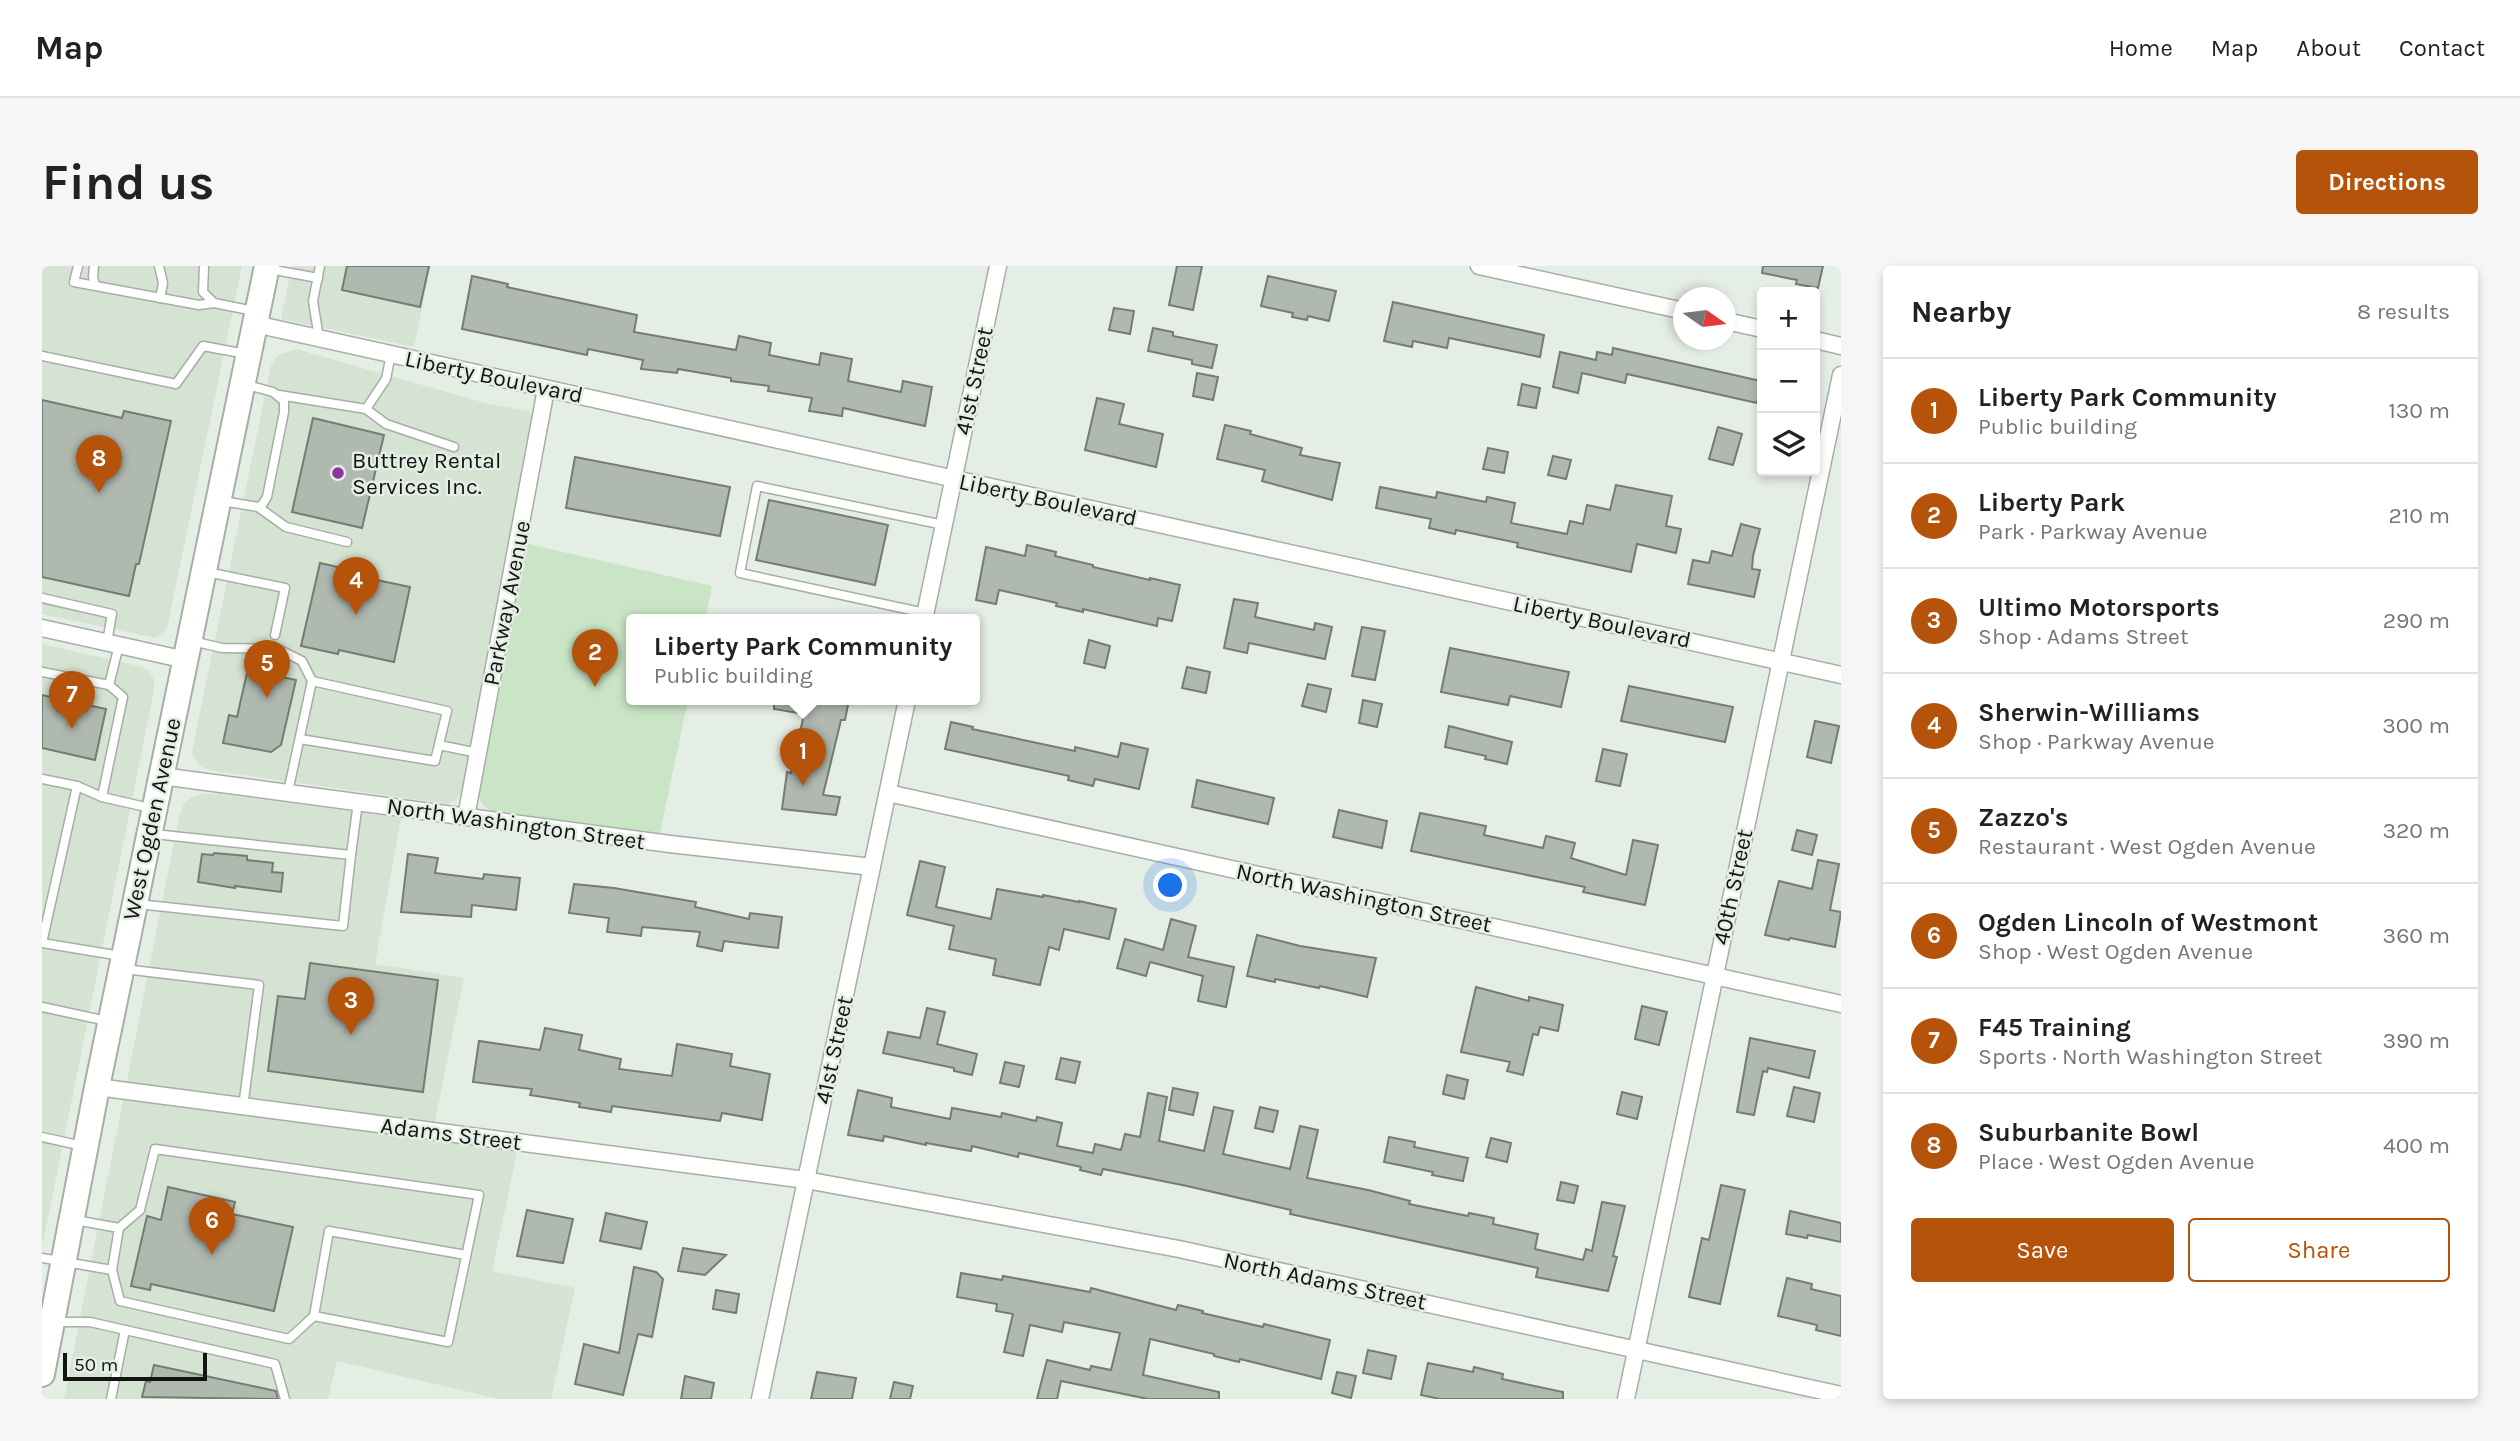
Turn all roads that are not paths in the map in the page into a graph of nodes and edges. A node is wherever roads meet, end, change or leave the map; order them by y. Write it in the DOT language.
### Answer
graph roads {
  1 [pos="78,266"];
  2 [pos="94,266"];
  3 [pos="159,266"];
  4 [pos="204,266"];
  5 [pos="320,266"];
  6 [pos="998,266"];
  7 [pos="1479,266"];
  8 [pos="267,267"];
  9 [pos="318,278"];
  10 [pos="95,285"];
  11 [pos="160,298"];
  12 [pos="214,303"];
  13 [pos="1673,309"];
  14 [pos="256,318"];
  15 [pos="1736,323"];
  16 [pos="1757,328"];
  17 [pos="319,338"];
  18 [pos="1820,341"];
  19 [pos="1841,346"];
  20 [pos="249,354"];
  21 [pos="391,354"];
  22 [pos="42,356"];
  23 [pos="1841,375"];
  24 [pos="242,384"];
  25 [pos="546,388"];
  26 [pos="279,395"];
  27 [pos="366,409"];
  28 [pos="454,447"];
  29 [pos="954,479"];
  30 [pos="219,501"];
  31 [pos="258,507"];
  32 [pos="944,525"];
  33 [pos="347,542"];
  34 [pos="204,572"];
  35 [pos="42,598"];
  36 [pos="916,614"];
  37 [pos="925,614"];
  38 [pos="42,628"];
  39 [pos="275,635"];
  40 [pos="113,644"];
  41 [pos="188,650"];
  42 [pos="1781,662"];
  43 [pos="42,672"];
  44 [pos="1841,675"];
  45 [pos="312,681"];
  46 [pos="109,685"];
  47 [pos="906,705"];
  48 [pos="300,739"];
  49 [pos="439,745"];
  50 [pos="478,753"];
  51 [pos="161,776"];
  52 [pos="42,779"];
  53 [pos="76,786"];
  54 [pos="288,792"];
  55 [pos="888,793"];
  56 [pos="102,797"];
  57 [pos="359,802"];
  58 [pos="155,809"];
  59 [pos="466,817"];
  60 [pos="149,833"];
  61 [pos="351,855"];
  62 [pos="872,867"];
  63 [pos="135,904"];
  64 [pos="42,943"];
  65 [pos="122,963"];
  66 [pos="1715,976"];
  67 [pos="1841,1004"];
  68 [pos="42,1007"];
  69 [pos="110,1022"];
  70 [pos="96,1087"];
  71 [pos="243,1107"];
  72 [pos="42,1137"];
  73 [pos="86,1147"];
  74 [pos="806,1180"];
  75 [pos="72,1220"];
  76 [pos="119,1228"];
  77 [pos="466,1255"];
  78 [pos="53,1260"];
  79 [pos="112,1270"];
  80 [pos="314,1317"];
  81 [pos="47,1321"];
  82 [pos="125,1330"];
  83 [pos="1637,1349"];
  84 [pos="42,1374"];
  85 [pos="1841,1395"];
  86 [pos="111,1399"];
  87 [pos="285,1399"];
  88 [pos="760,1399"];
  89 [pos="1626,1399"];
  1 -- 10 [label="lane"];
  2 -- 10 [label="lane"];
  3 -- 11 [label="lane"];
  4 -- 12 [label="lane"];
  5 -- 9 [label="lane"];
  6 -- 29 [label="street, 41st Street"];
  7 -- 13 [label="street"];
  8 -- 9 [label="lane"];
  8 -- 14 [label="main road, West Ogden Avenue"];
  9 -- 17 [label="lane"];
  10 -- 11 [label="lane"];
  11 -- 12 [label="lane"];
  12 -- 14 [label="lane"];
  14 -- 17 [label="street, Liberty Boulevard"];
  14 -- 20 [label="main road, West Ogden Avenue"];
  15 -- 16 [label="street"];
  17 -- 21 [label="street, Liberty Boulevard"];
  18 -- 19 [label="street"];
  20 -- 22 [label="lane"];
  20 -- 24 [label="main road, West Ogden Avenue"];
  21 -- 25 [label="street, Liberty Boulevard"];
  21 -- 27 [label="lane"];
  23 -- 42 [label="street, 40th Street"];
  24 -- 26 [label="lane"];
  24 -- 30 [label="main road, West Ogden Avenue"];
  25 -- 29 [label="street, Liberty Boulevard"];
  25 -- 50 [label="street, Parkway Avenue"];
  26 -- 27 [label="lane"];
  26 -- 31 [label="lane"];
  27 -- 28 [label="lane"];
  29 -- 32 [label="street, 41st Street"];
  29 -- 42 [label="street, Liberty Boulevard"];
  30 -- 31 [label="lane"];
  30 -- 34 [label="main road, West Ogden Avenue"];
  31 -- 33 [label="lane"];
  32 -- 36 [label="lane"];
  32 -- 37 [label="street, 41st Street"];
  34 -- 39 [label="lane"];
  34 -- 41 [label="main road, West Ogden Avenue"];
  35 -- 40 [label="lane"];
  38 -- 40 [label="street"];
  40 -- 41 [label="street"];
  40 -- 46 [label="lane"];
  41 -- 45 [label="lane"];
  41 -- 51 [label="main road, West Ogden Avenue"];
  42 -- 44 [label="street, Liberty Boulevard"];
  42 -- 66 [label="street, 40th Street"];
  43 -- 46 [label="lane"];
  45 -- 48 [label="lane"];
  45 -- 49 [label="lane"];
  46 -- 56 [label="lane"];
  47 -- 55 [label="street, 41st Street"];
  48 -- 49 [label="lane"];
  48 -- 54 [label="lane"];
  49 -- 50 [label="lane"];
  50 -- 59 [label="street, Parkway Avenue"];
  51 -- 54 [label="street, North Washington Street"];
  51 -- 58 [label="main road, West Ogden Avenue"];
  52 -- 53 [label="lane"];
  53 -- 56 [label="lane"];
  53 -- 64 [label="lane"];
  54 -- 57 [label="street, North Washington Street"];
  55 -- 62 [label="street, 41st Street"];
  55 -- 66 [label="street, North Washington Street"];
  56 -- 58 [label="lane"];
  57 -- 59 [label="street, North Washington Street"];
  57 -- 61 [label="lane"];
  58 -- 60 [label="main road, West Ogden Avenue"];
  59 -- 62 [label="street, North Washington Street"];
  60 -- 61 [label="lane"];
  60 -- 63 [label="main road, West Ogden Avenue"];
  61 -- 63 [label="lane"];
  62 -- 74 [label="street, 41st Street"];
  63 -- 65 [label="main road, West Ogden Avenue"];
  64 -- 65 [label="lane"];
  65 -- 69 [label="main road, West Ogden Avenue"];
  65 -- 71 [label="lane"];
  66 -- 67 [label="street, North Washington Street"];
  66 -- 83 [label="street, 40th Street"];
  68 -- 69 [label="lane"];
  69 -- 70 [label="main road, West Ogden Avenue"];
  70 -- 71 [label="street, Adams Street"];
  70 -- 73 [label="main road, West Ogden Avenue"];
  71 -- 74 [label="street, Adams Street"];
  72 -- 73 [label="lane"];
  73 -- 75 [label="main road, West Ogden Avenue"];
  74 -- 83 [label="street, North Adams Street"];
  74 -- 88 [label="street, 41st Street"];
  75 -- 76 [label="lane"];
  75 -- 78 [label="main road, West Ogden Avenue"];
  76 -- 77 [label="lane"];
  76 -- 79 [label="lane"];
  77 -- 80 [label="lane"];
  77 -- 80 [label="lane"];
  78 -- 79 [label="lane"];
  78 -- 81 [label="main road, West Ogden Avenue"];
  79 -- 80 [label="lane"];
  81 -- 82 [label="lane"];
  81 -- 84 [label="main road, West Ogden Avenue"];
  82 -- 86 [label="lane"];
  82 -- 87 [label="lane"];
  83 -- 85 [label="street, North Adams Street"];
  83 -- 89 [label="street, 40th Street"];
}
